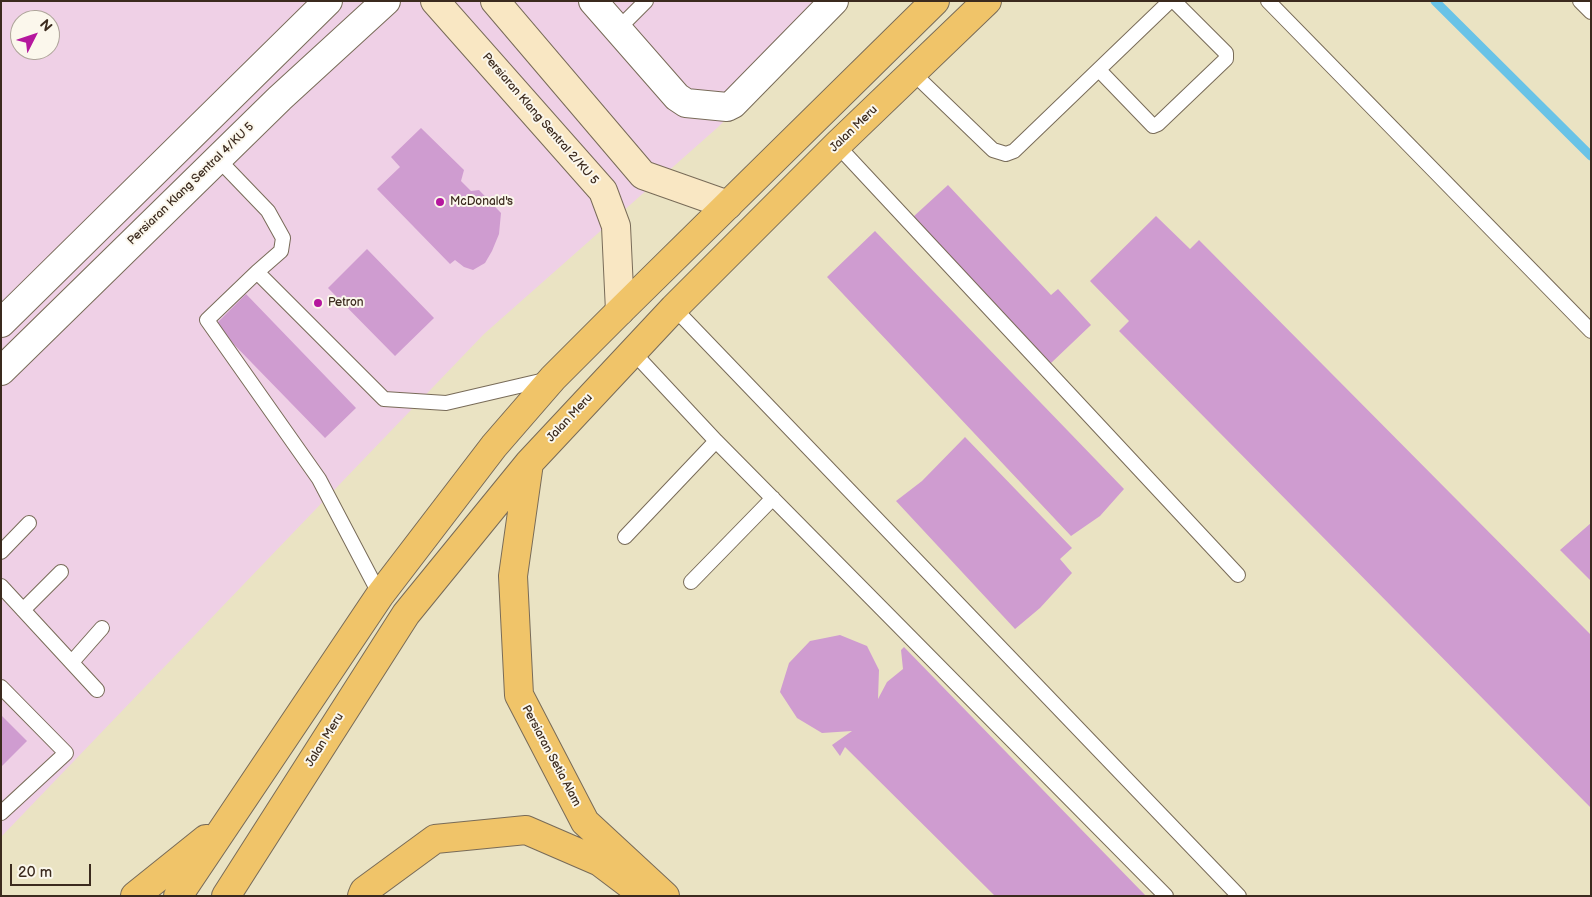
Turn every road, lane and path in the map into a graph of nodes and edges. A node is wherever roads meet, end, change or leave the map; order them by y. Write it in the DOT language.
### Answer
graph roads {
  1 [pos="328,1"];
  2 [pos="386,1"];
  3 [pos="435,1"];
  4 [pos="495,1"];
  5 [pos="593,1"];
  6 [pos="646,1"];
  7 [pos="834,1"];
  8 [pos="935,1"];
  9 [pos="986,1"];
  10 [pos="1172,1"];
  11 [pos="1268,1"];
  12 [pos="1580,1"];
  13 [pos="1591,12"];
  14 [pos="618,29"];
  15 [pos="1099,70"];
  16 [pos="913,73"];
  17 [pos="837,145"];
  18 [pos="218,159"];
  19 [pos="728,205"];
  20 [pos="86,238"];
  21 [pos="109,264"];
  22 [pos="257,272"];
  23 [pos="674,308"];
  24 [pos="620,311"];
  25 [pos="1,323"];
  26 [pos="1591,332"];
  27 [pos="632,351"];
  28 [pos="1,371"];
  29 [pos="553,378"];
  30 [pos="716,441"];
  31 [pos="529,463"];
  32 [pos="772,498"];
  33 [pos="29,523"];
  34 [pos="624,537"];
  35 [pos="1,552"];
  36 [pos="61,572"];
  37 [pos="1238,575"];
  38 [pos="691,582"];
  39 [pos="1,586"];
  40 [pos="380,595"];
  41 [pos="23,610"];
  42 [pos="102,628"];
  43 [pos="72,662"];
  44 [pos="1,687"];
  45 [pos="97,690"];
  46 [pos="1,813"];
  47 [pos="225,824"];
  48 [pos="236,889"];
  49 [pos="134,896"];
  50 [pos="178,896"];
  51 [pos="362,896"];
  52 [pos="645,896"];
  53 [pos="665,896"];
  54 [pos="1166,896"];
  55 [pos="1239,896"];
  1 -- 20 [label="street"];
  2 -- 18 [label="street, Persiaran Klang Sentral 4/KU 5"];
  3 -- 24 [label="street, Persiaran Klang Sentral 2/KU 5"];
  4 -- 19 [label="street"];
  5 -- 14 [label="street"];
  6 -- 14 [label="lane"];
  7 -- 14 [label="street"];
  8 -- 19 [label="highway"];
  9 -- 16 [label="highway, Jalan Meru"];
  10 -- 15 [label="lane"];
  10 -- 15 [label="lane"];
  11 -- 26 [label="lane"];
  12 -- 13 [label="lane"];
  15 -- 16 [label="lane"];
  16 -- 17 [label="highway, Jalan Meru"];
  17 -- 23 [label="highway, Jalan Meru"];
  17 -- 37 [label="lane"];
  18 -- 21 [label="street, Persiaran Klang Sentral 4/KU 5"];
  18 -- 22 [label="lane"];
  19 -- 24 [label="highway"];
  20 -- 21 [label="street"];
  20 -- 25 [label="street"];
  21 -- 28 [label="street, Persiaran Klang Sentral 4/KU 5"];
  22 -- 29 [label="lane"];
  22 -- 40 [label="lane"];
  23 -- 27 [label="highway, Jalan Meru"];
  23 -- 55 [label="lane"];
  24 -- 29 [label="highway"];
  27 -- 30 [label="lane"];
  27 -- 31 [label="highway, Jalan Meru"];
  29 -- 40 [label="highway"];
  30 -- 32 [label="lane"];
  30 -- 34 [label="lane"];
  31 -- 48 [label="highway, Jalan Meru"];
  31 -- 53 [label="highway, Persiaran Setia Alam"];
  32 -- 38 [label="lane"];
  32 -- 54 [label="lane"];
  33 -- 35 [label="lane"];
  36 -- 41 [label="lane"];
  39 -- 41 [label="lane"];
  40 -- 47 [label="highway"];
  41 -- 43 [label="lane"];
  42 -- 43 [label="lane"];
  43 -- 45 [label="lane"];
  44 -- 46 [label="lane"];
  47 -- 49 [label="highway"];
  47 -- 50 [label="highway"];
  51 -- 52 [label="highway"];
}
